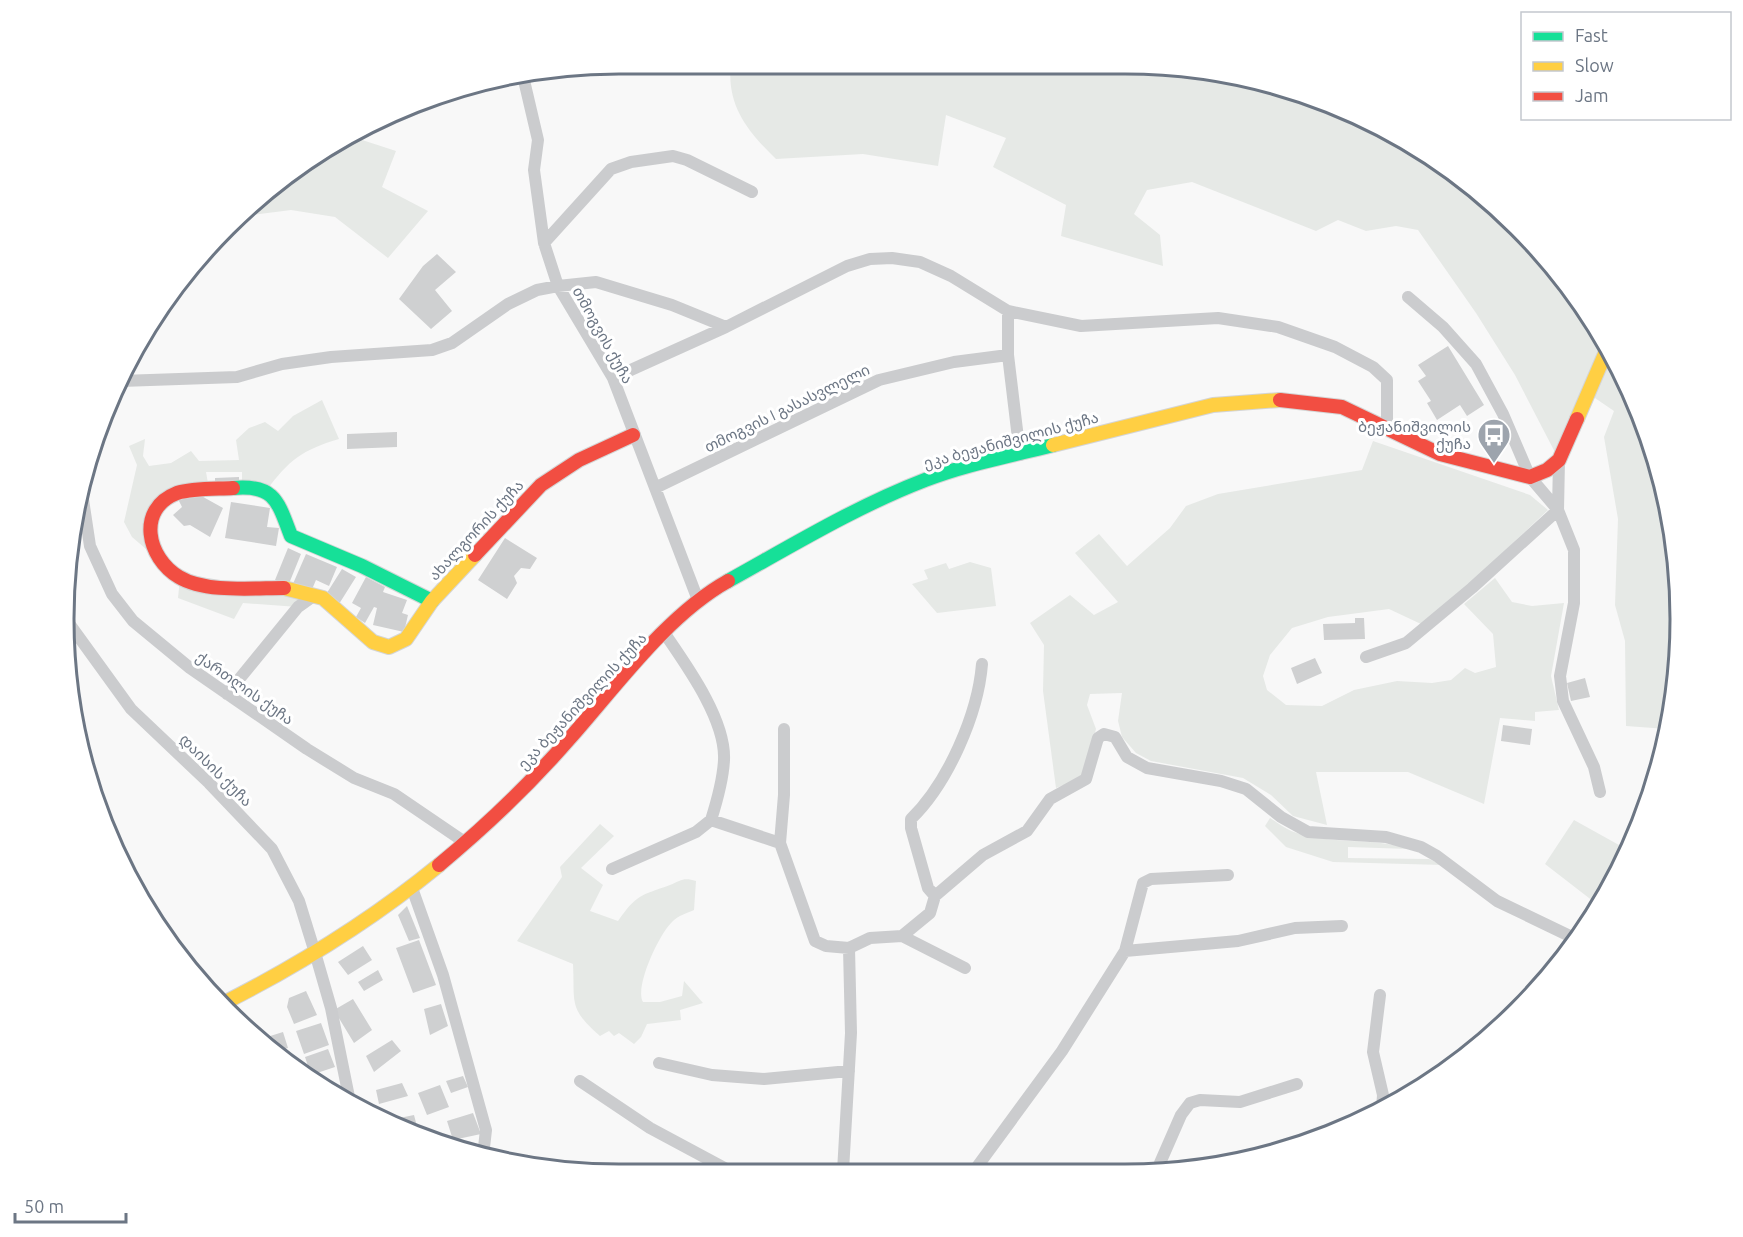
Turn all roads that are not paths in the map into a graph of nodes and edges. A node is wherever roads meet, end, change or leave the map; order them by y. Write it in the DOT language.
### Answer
graph roads {
  1 [pos="524,82"];
  2 [pos="752,192"];
  3 [pos="544,243"];
  4 [pos="558,286"];
  5 [pos="1408,297"];
  6 [pos="1008,311"];
  7 [pos="726,327"];
  8 [pos="1008,355"];
  9 [pos="1603,359"];
  10 [pos="613,378"];
  11 [pos="128,381"];
  12 [pos="1387,427"];
  13 [pos="633,435"];
  14 [pos="1020,455"];
  15 [pos="1559,460"];
  16 [pos="1530,477"];
  17 [pos="655,488"];
  18 [pos="85,510"];
  19 [pos="1558,510"];
  20 [pos="312,597"];
  21 [pos="698,600"];
  22 [pos="432,601"];
  23 [pos="74,631"];
  24 [pos="665,634"];
  25 [pos="1366,657"];
  26 [pos="982,664"];
  27 [pos="227,694"];
  28 [pos="784,729"];
  29 [pos="1600,792"];
  30 [pos="711,820"];
  31 [pos="466,843"];
  32 [pos="780,843"];
  33 [pos="612,869"];
  34 [pos="1228,875"];
  35 [pos="412,888"];
  36 [pos="935,896"];
  37 [pos="1342,926"];
  38 [pos="1568,935"];
  39 [pos="902,936"];
  40 [pos="849,948"];
  41 [pos="1125,951"];
  42 [pos="316,956"];
  43 [pos="965,968"];
  44 [pos="1380,995"];
  45 [pos="229,1000"];
  46 [pos="659,1063"];
  47 [pos="849,1071"];
  48 [pos="580,1081"];
  49 [pos="1297,1084"];
  50 [pos="348,1091"];
  51 [pos="1382,1098"];
  52 [pos="484,1147"];
  53 [pos="1160,1162"];
  54 [pos="717,1164"];
  55 [pos="843,1164"];
  56 [pos="978,1164"];
  1 -- 3 [label="street, თმოგვის ქუჩა"];
  2 -- 3 [label="street"];
  3 -- 4 [label="street, თმოგვის ქუჩა"];
  4 -- 7 [label="street"];
  4 -- 10 [label="street, თმოგვის ქუჩა"];
  4 -- 11 [label="street"];
  5 -- 16 [label="street"];
  6 -- 7 [label="street"];
  6 -- 8 [label="street"];
  6 -- 12 [label="street"];
  7 -- 10 [label="street"];
  8 -- 14 [label="street"];
  8 -- 17 [label="street, თმოგვის I გასასვლელი"];
  9 -- 15 [label="street"];
  10 -- 13 [label="street, თმოგვის ქუჩა"];
  12 -- 14 [label="street, ეკა ბეჟანიშვილის ქუჩა"];
  12 -- 16 [label="street, ეკა ბეჟანიშვილის ქუჩა"];
  13 -- 17 [label="street, თმოგვის ქუჩა"];
  13 -- 22 [label="street, ახალგორის ქუჩა"];
  14 -- 21 [label="street, ეკა ბეჟანიშვილის ქუჩა"];
  15 -- 16 [label="street"];
  15 -- 19 [label="street"];
  16 -- 19 [label="street"];
  17 -- 21 [label="street, თმოგვის ქუჩა"];
  18 -- 27 [label="street, ქართლის ქუჩა"];
  19 -- 25 [label="street"];
  19 -- 29 [label="street"];
  20 -- 22 [label="street"];
  20 -- 22 [label="street, ახალგორის ქუჩა"];
  20 -- 27 [label="street"];
  21 -- 24 [label="street, ეკა ბეჟანიშვილის ქუჩა"];
  23 -- 42 [label="street, დაისის ქუჩა"];
  24 -- 30 [label="street"];
  24 -- 31 [label="street, ეკა ბეჟანიშვილის ქუჩა"];
  26 -- 36 [label="street"];
  27 -- 31 [label="street, ქართლის ქუჩა"];
  28 -- 32 [label="street"];
  30 -- 32 [label="street"];
  30 -- 33 [label="street"];
  31 -- 35 [label="street, ეკა ბეჟანიშვილის ქუჩა"];
  32 -- 40 [label="street"];
  34 -- 41 [label="street"];
  35 -- 42 [label="street, ეკა ბეჟანიშვილის ქუჩა"];
  35 -- 52 [label="street"];
  36 -- 38 [label="street"];
  36 -- 39 [label="street"];
  37 -- 41 [label="street"];
  39 -- 40 [label="street"];
  39 -- 43 [label="street"];
  40 -- 47 [label="street"];
  41 -- 56 [label="street"];
  42 -- 45 [label="street, ეკა ბეჟანიშვილის ქუჩა"];
  42 -- 50 [label="street, დაისის ქუჩა"];
  44 -- 51 [label="street"];
  46 -- 47 [label="street"];
  47 -- 55 [label="street"];
  48 -- 54 [label="street"];
  49 -- 53 [label="street"];
}
